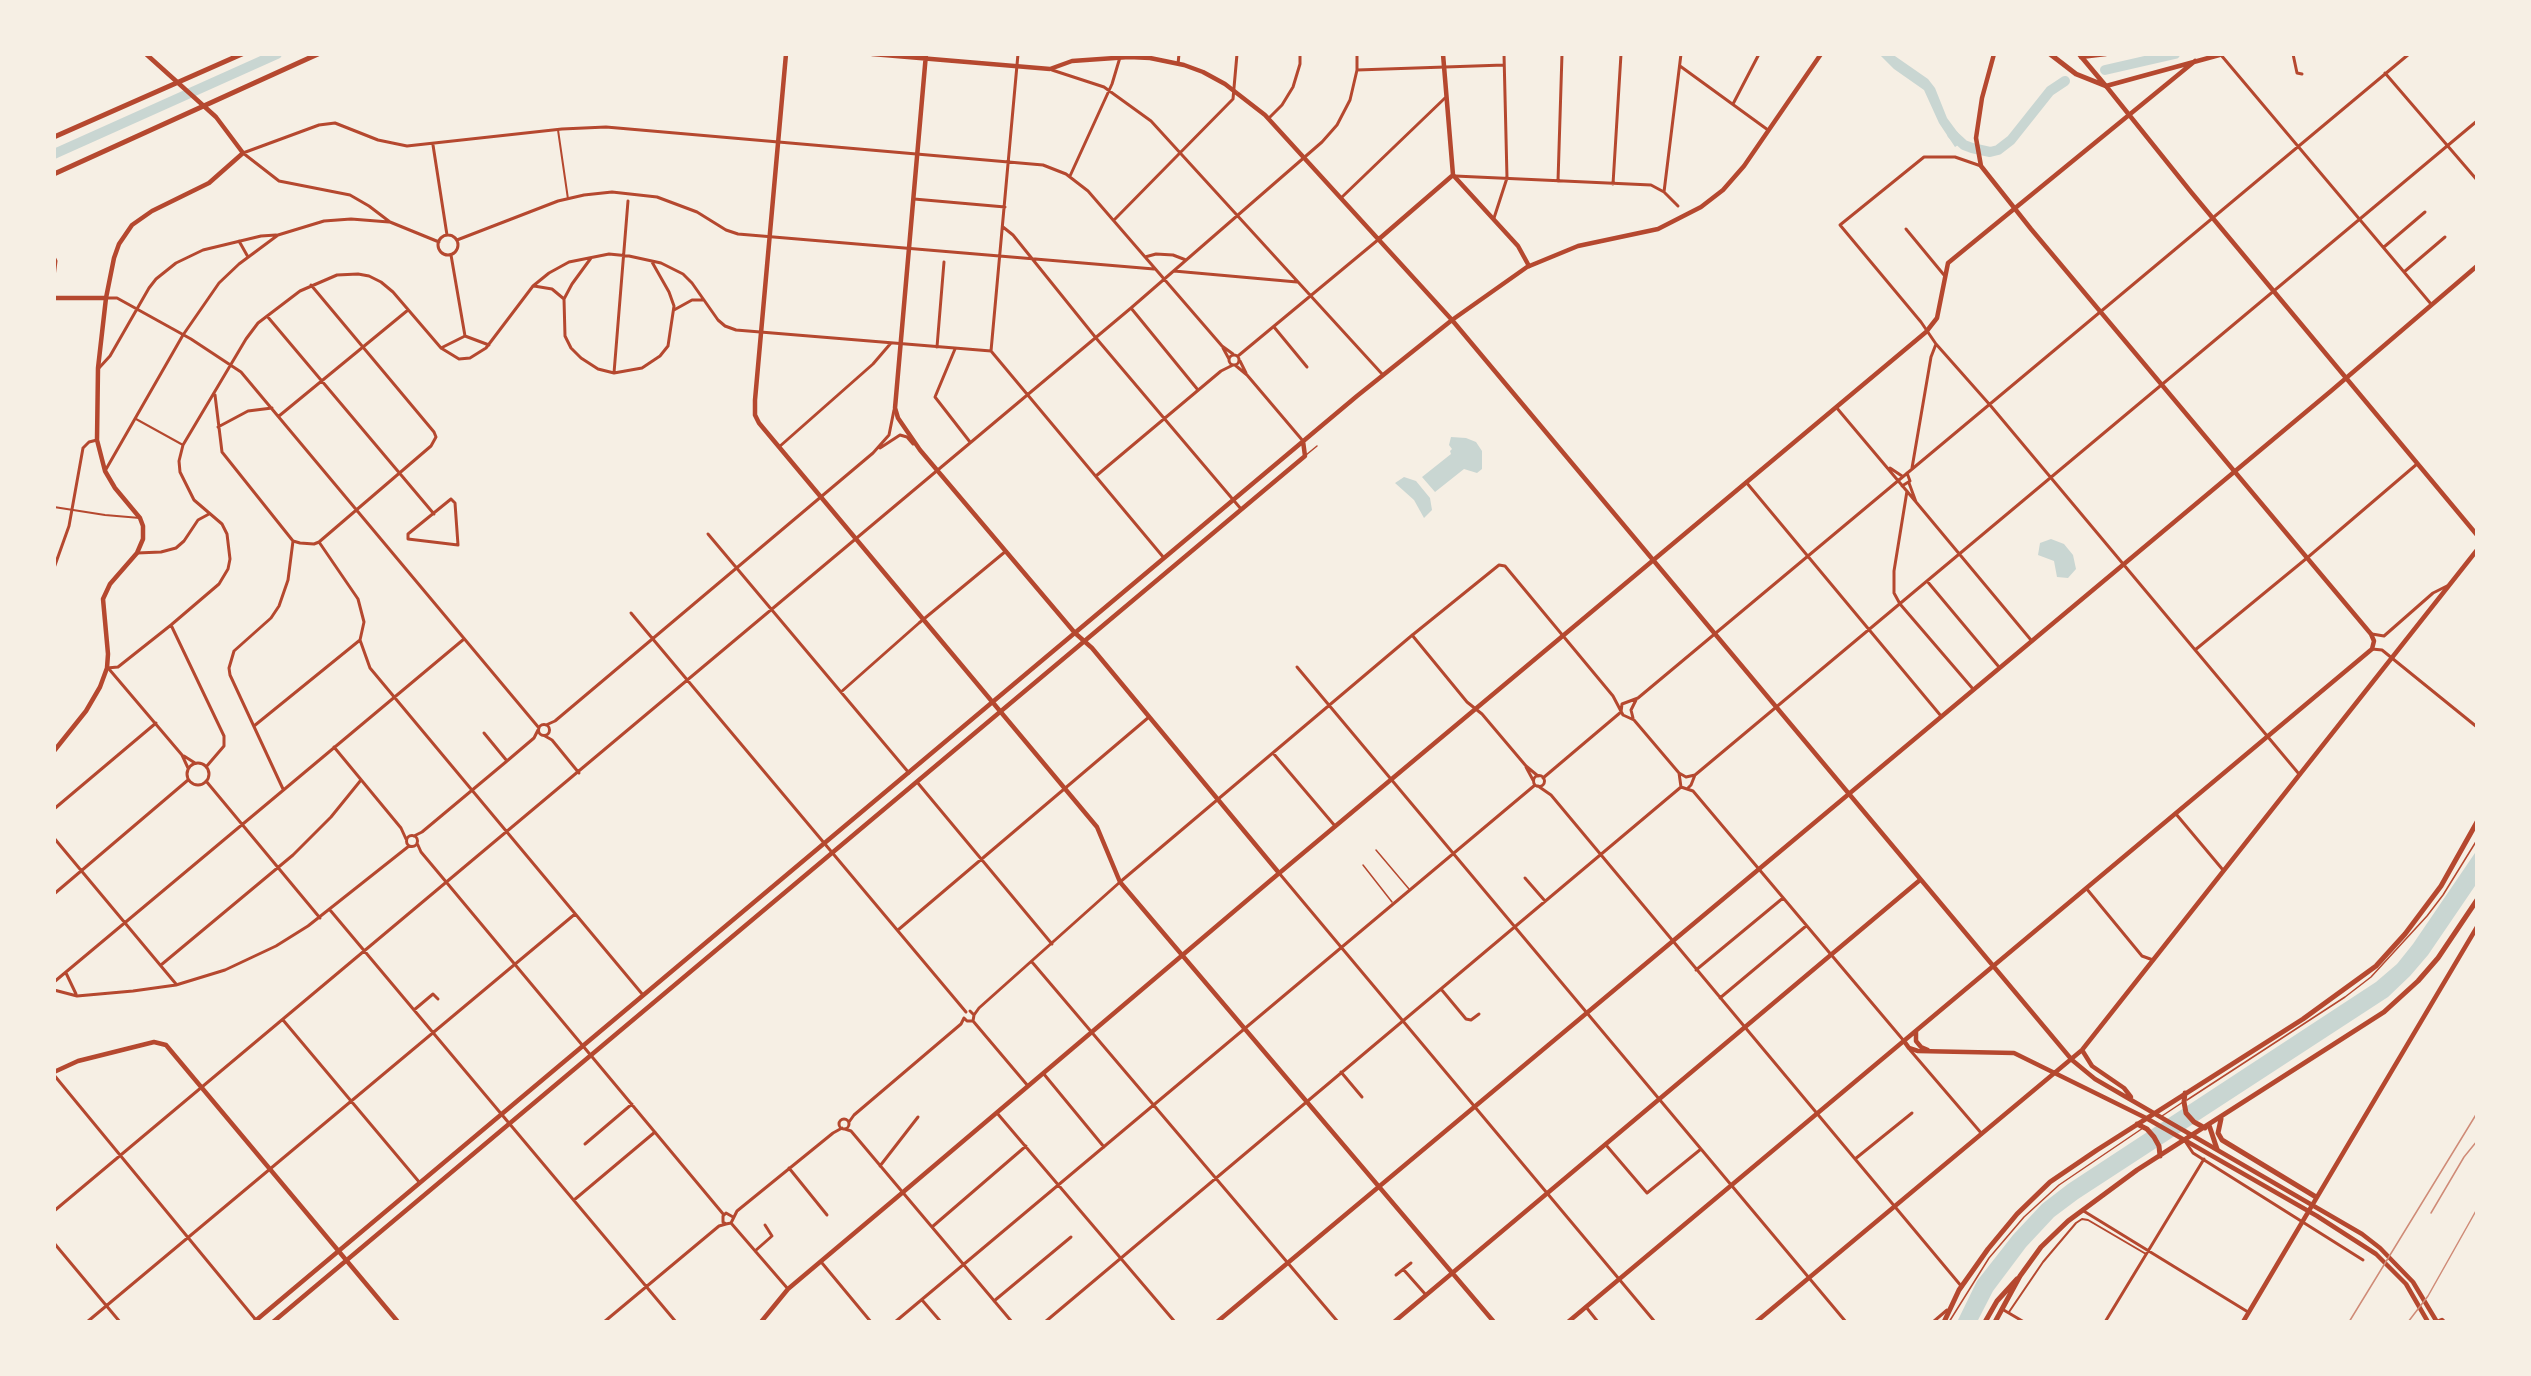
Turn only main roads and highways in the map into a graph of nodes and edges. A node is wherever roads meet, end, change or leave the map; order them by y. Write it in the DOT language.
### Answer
graph roads {
  1 [pos="146,54"];
  2 [pos="242,54"];
  3 [pos="318,54"];
  4 [pos="786,54"];
  5 [pos="872,54"];
  6 [pos="1443,54"];
  7 [pos="1821,54"];
  8 [pos="1994,54"];
  9 [pos="2050,54"];
  10 [pos="2106,54"];
  11 [pos="2222,54"];
  12 [pos="2080,55"];
  13 [pos="1121,56"];
  14 [pos="926,57"];
  15 [pos="2195,61"];
  16 [pos="179,82"];
  17 [pos="2106,86"];
  18 [pos="205,106"];
  19 [pos="2128,115"];
  20 [pos="54,137"];
  21 [pos="54,174"];
  22 [pos="1453,175"];
  23 [pos="2014,210"];
  24 [pos="1379,239"];
  25 [pos="1529,266"];
  26 [pos="2477,266"];
  27 [pos="54,298"];
  28 [pos="106,298"];
  29 [pos="1452,320"];
  30 [pos="2348,377"];
  31 [pos="1303,441"];
  32 [pos="2234,471"];
  33 [pos="2477,535"];
  34 [pos="2477,550"];
  35 [pos="1653,560"];
  36 [pos="1075,633"];
  37 [pos="1084,641"];
  38 [pos="993,702"];
  39 [pos="1001,712"];
  40 [pos="54,751"];
  41 [pos="1848,794"];
  42 [pos="2477,822"];
  43 [pos="1279,873"];
  44 [pos="1920,880"];
  45 [pos="2477,900"];
  46 [pos="2477,927"];
  47 [pos="1181,956"];
  48 [pos="1993,966"];
  49 [pos="1916,1031"];
  50 [pos="1904,1041"];
  51 [pos="1930,1050"];
  52 [pos="2082,1050"];
  53 [pos="2072,1060"];
  54 [pos="54,1073"];
  55 [pos="2056,1073"];
  56 [pos="2185,1093"];
  57 [pos="2133,1100"];
  58 [pos="2155,1112"];
  59 [pos="2224,1116"];
  60 [pos="2146,1118"];
  61 [pos="2137,1124"];
  62 [pos="2207,1126"];
  63 [pos="2193,1136"];
  64 [pos="2185,1141"];
  65 [pos="2217,1149"];
  66 [pos="2160,1156"];
  67 [pos="1378,1188"];
  68 [pos="2316,1197"];
  69 [pos="338,1252"];
  70 [pos="347,1261"];
  71 [pos="1453,1274"];
  72 [pos="2020,1276"];
  73 [pos="255,1321"];
  74 [pos="273,1322"];
  75 [pos="398,1322"];
  76 [pos="761,1322"];
  77 [pos="1217,1322"];
  78 [pos="1394,1322"];
  79 [pos="1494,1322"];
  80 [pos="1568,1322"];
  81 [pos="1756,1322"];
  82 [pos="1944,1322"];
  83 [pos="1985,1322"];
  84 [pos="1995,1322"];
  85 [pos="2243,1322"];
  86 [pos="2428,1322"];
  87 [pos="2437,1322"];
  88 [pos="2444,1322"];
  1 -- 16 [label="main road"];
  2 -- 16 [label="main road"];
  3 -- 18 [label="main road"];
  4 -- 38 [label="main road"];
  5 -- 14 [label="main road"];
  6 -- 22 [label="main road"];
  7 -- 25 [label="main road"];
  8 -- 23 [label="main road"];
  9 -- 17 [label="main road"];
  10 -- 12 [label="main road"];
  11 -- 15 [label="main road"];
  12 -- 17 [label="main road"];
  13 -- 14 [label="main road"];
  13 -- 24 [label="main road"];
  14 -- 36 [label="main road"];
  15 -- 17 [label="main road"];
  15 -- 19 [label="main road"];
  16 -- 18 [label="main road"];
  16 -- 20 [label="main road"];
  17 -- 19 [label="main road"];
  18 -- 21 [label="main road"];
  18 -- 28 [label="main road"];
  19 -- 23 [label="main road"];
  19 -- 30 [label="main road"];
  22 -- 24 [label="main road"];
  22 -- 25 [label="main road"];
  23 -- 32 [label="main road"];
  23 -- 35 [label="main road"];
  24 -- 29 [label="main road"];
  25 -- 29 [label="main road"];
  26 -- 30 [label="main road"];
  27 -- 28 [label="main road"];
  28 -- 40 [label="main road"];
  29 -- 31 [label="main road"];
  29 -- 35 [label="main road"];
  30 -- 32 [label="main road"];
  30 -- 33 [label="main road"];
  31 -- 36 [label="main road"];
  31 -- 37 [label="main road"];
  32 -- 41 [label="main road"];
  32 -- 48 [label="main road"];
  34 -- 52 [label="main road"];
  35 -- 41 [label="main road"];
  35 -- 43 [label="main road"];
  36 -- 37 [label="main road"];
  36 -- 38 [label="main road"];
  37 -- 39 [label="main road"];
  37 -- 43 [label="main road"];
  38 -- 39 [label="main road"];
  38 -- 69 [label="main road"];
  39 -- 47 [label="main road"];
  39 -- 70 [label="main road"];
  41 -- 44 [label="main road"];
  41 -- 67 [label="main road"];
  42 -- 56 [label="main road"];
  43 -- 47 [label="main road"];
  44 -- 48 [label="main road"];
  44 -- 71 [label="main road"];
  45 -- 59 [label="main road"];
  46 -- 68 [label="main road"];
  47 -- 67 [label="main road"];
  47 -- 76 [label="main road"];
  48 -- 49 [label="main road"];
  48 -- 53 [label="main road"];
  49 -- 50 [label="main road"];
  49 -- 51 [label="main road"];
  50 -- 51 [label="main road"];
  50 -- 80 [label="main road"];
  51 -- 55 [label="main road"];
  52 -- 53 [label="main road"];
  52 -- 57 [label="main road"];
  53 -- 55 [label="main road"];
  53 -- 57 [label="main road"];
  54 -- 69 [label="main road"];
  55 -- 60 [label="main road"];
  55 -- 81 [label="main road"];
  56 -- 58 [label="main road"];
  56 -- 62 [label="main road"];
  57 -- 58 [label="main road"];
  58 -- 60 [label="main road"];
  58 -- 63 [label="main road"];
  59 -- 62 [label="main road"];
  59 -- 68 [label="main road"];
  60 -- 61 [label="main road"];
  60 -- 64 [label="main road"];
  61 -- 66 [label="main road"];
  61 -- 82 [label="main road"];
  62 -- 63 [label="main road"];
  62 -- 65 [label="main road"];
  63 -- 64 [label="main road"];
  63 -- 65 [label="main road"];
  64 -- 66 [label="main road"];
  64 -- 86 [label="main road"];
  65 -- 87 [label="main road"];
  66 -- 72 [label="main road"];
  67 -- 71 [label="main road"];
  67 -- 77 [label="main road"];
  68 -- 85 [label="main road"];
  69 -- 70 [label="main road"];
  69 -- 73 [label="main road"];
  70 -- 74 [label="main road"];
  70 -- 75 [label="main road"];
  71 -- 78 [label="main road"];
  71 -- 79 [label="main road"];
  72 -- 83 [label="main road"];
  72 -- 84 [label="main road"];
  87 -- 88 [label="main road"];
}
